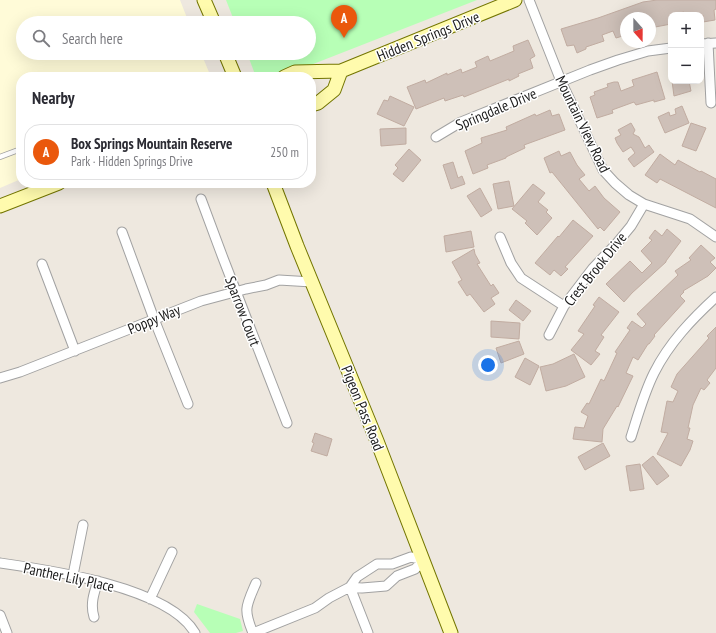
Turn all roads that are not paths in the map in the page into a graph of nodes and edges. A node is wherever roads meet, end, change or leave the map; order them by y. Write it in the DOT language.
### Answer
graph roads {
  1 [pos="204,0"];
  2 [pos="515,0"];
  3 [pos="529,0"];
  4 [pos="211,16"];
  5 [pos="708,43"];
  6 [pos="668,48"];
  7 [pos="229,60"];
  8 [pos="341,71"];
  9 [pos="233,72"];
  10 [pos="295,72"];
  11 [pos="561,81"];
  12 [pos="711,103"];
  13 [pos="316,104"];
  14 [pos="436,137"];
  15 [pos="16,151"];
  16 [pos="0,157"];
  17 [pos="46,188"];
  18 [pos="275,188"];
  19 [pos="201,199"];
  20 [pos="644,204"];
  21 [pos="0,206"];
  22 [pos="122,232"];
  23 [pos="500,237"];
  24 [pos="716,237"];
  25 [pos="42,264"];
  26 [pos="312,282"];
  27 [pos="236,292"];
  28 [pos="716,296"];
  29 [pos="564,306"];
  30 [pos="154,319"];
  31 [pos="549,336"];
  32 [pos="75,350"];
  33 [pos="0,378"];
  34 [pos="188,404"];
  35 [pos="287,423"];
  36 [pos="631,437"];
  37 [pos="83,525"];
  38 [pos="172,552"];
  39 [pos="424,560"];
  40 [pos="0,564"];
  41 [pos="73,575"];
  42 [pos="98,581"];
  43 [pos="256,583"];
  44 [pos="350,587"];
  45 [pos="150,600"];
  46 [pos="0,615"];
  47 [pos="94,617"];
  48 [pos="276,629"];
  49 [pos="7,633"];
  50 [pos="195,633"];
  51 [pos="253,633"];
  52 [pos="368,633"];
  53 [pos="451,633"];
  1 -- 4 [label="main road"];
  2 -- 8 [label="main road, Hidden Springs Drive"];
  3 -- 11 [label="street, Mountain View Road"];
  5 -- 12 [label="street"];
  6 -- 11 [label="street, Springdale Drive"];
  7 -- 9 [label="main road"];
  8 -- 10 [label="main road, Hidden Springs Drive"];
  8 -- 13 [label="main road"];
  11 -- 14 [label="street, Springdale Drive"];
  11 -- 20 [label="street, Mountain View Road"];
  15 -- 16 [label="lane"];
  17 -- 21 [label="main road"];
  18 -- 26 [label="main road, Pigeon Pass Road"];
  19 -- 27 [label="street, Sparrow Court"];
  20 -- 24 [label="street, Mountain View Road"];
  20 -- 29 [label="street, Crest Brook Drive"];
  22 -- 30 [label="street"];
  23 -- 29 [label="street"];
  25 -- 32 [label="street"];
  26 -- 27 [label="street, Poppy Way"];
  26 -- 39 [label="main road, Pigeon Pass Road"];
  27 -- 30 [label="street, Poppy Way"];
  27 -- 35 [label="street, Sparrow Court"];
  28 -- 36 [label="street"];
  29 -- 31 [label="street, Crest Brook Drive"];
  30 -- 32 [label="street, Poppy Way"];
  30 -- 34 [label="street"];
  32 -- 33 [label="street, Poppy Way"];
  37 -- 41 [label="street"];
  38 -- 45 [label="street"];
  39 -- 44 [label="street"];
  39 -- 44 [label="street"];
  39 -- 53 [label="main road, Pigeon Pass Road"];
  40 -- 41 [label="street, Panther Lily Place"];
  41 -- 42 [label="street, Panther Lily Place"];
  42 -- 45 [label="street, Panther Lily Place"];
  42 -- 47 [label="street"];
  43 -- 51 [label="street"];
  44 -- 48 [label="street"];
  44 -- 52 [label="street"];
  45 -- 50 [label="street, Panther Lily Place"];
  46 -- 49 [label="street"];
  48 -- 51 [label="street"];
}
